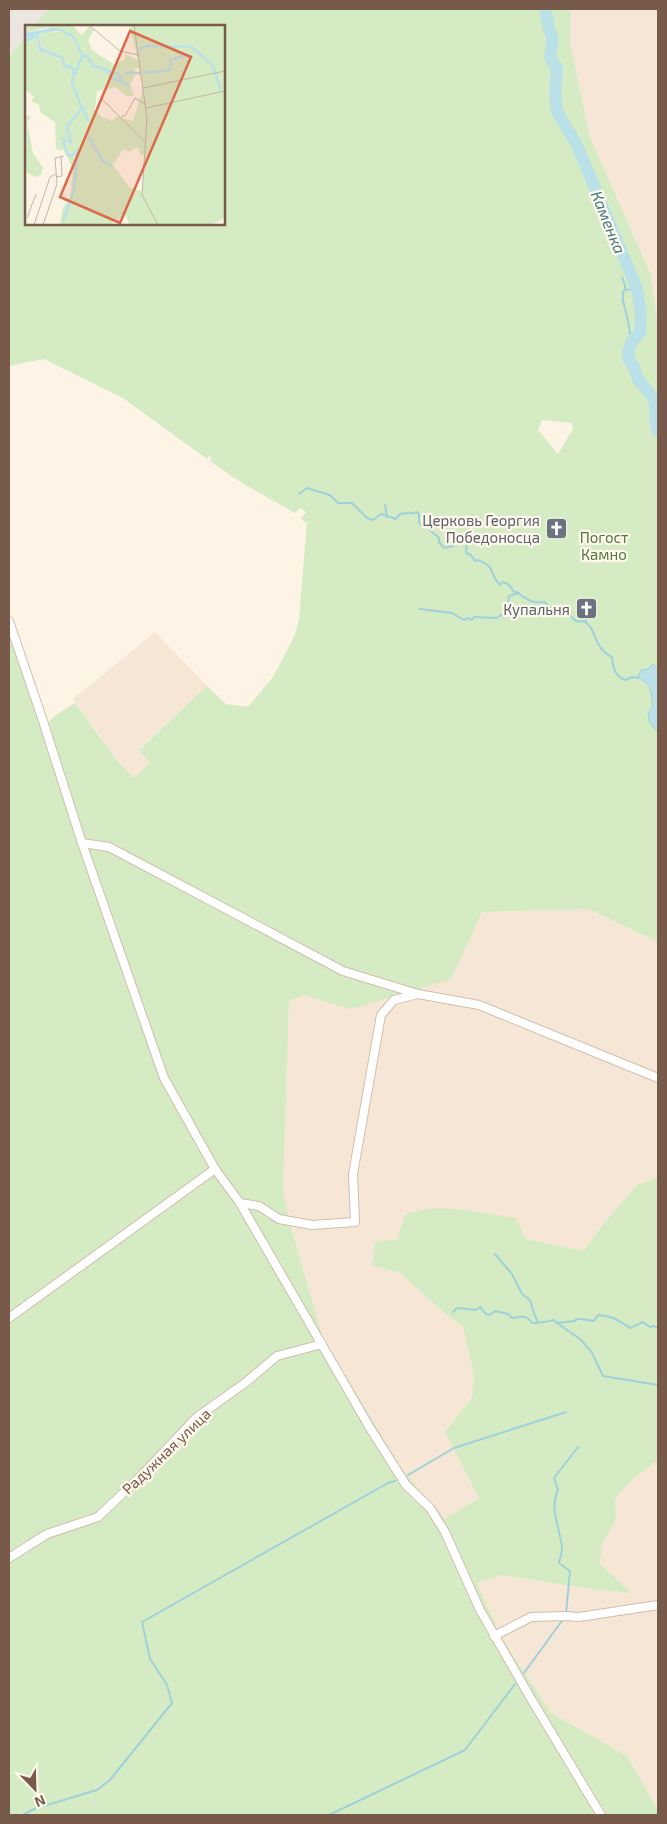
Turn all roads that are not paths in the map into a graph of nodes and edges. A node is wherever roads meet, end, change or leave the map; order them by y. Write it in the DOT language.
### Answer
graph roads {
  1 [pos="9,621"];
  2 [pos="82,843"];
  3 [pos="418,994"];
  4 [pos="658,1078"];
  5 [pos="215,1169"];
  6 [pos="240,1203"];
  7 [pos="9,1318"];
  8 [pos="322,1344"];
  9 [pos="9,1558"];
  10 [pos="658,1606"];
  11 [pos="494,1636"];
  12 [pos="601,1815"];
  1 -- 2 [label="street"];
  2 -- 3 [label="street"];
  2 -- 5 [label="street"];
  3 -- 4 [label="street"];
  3 -- 6 [label="street"];
  5 -- 6 [label="street"];
  5 -- 7 [label="street"];
  6 -- 8 [label="street"];
  8 -- 9 [label="street, Радужная улица"];
  8 -- 11 [label="street"];
  10 -- 11 [label="street"];
  11 -- 12 [label="street"];
}
